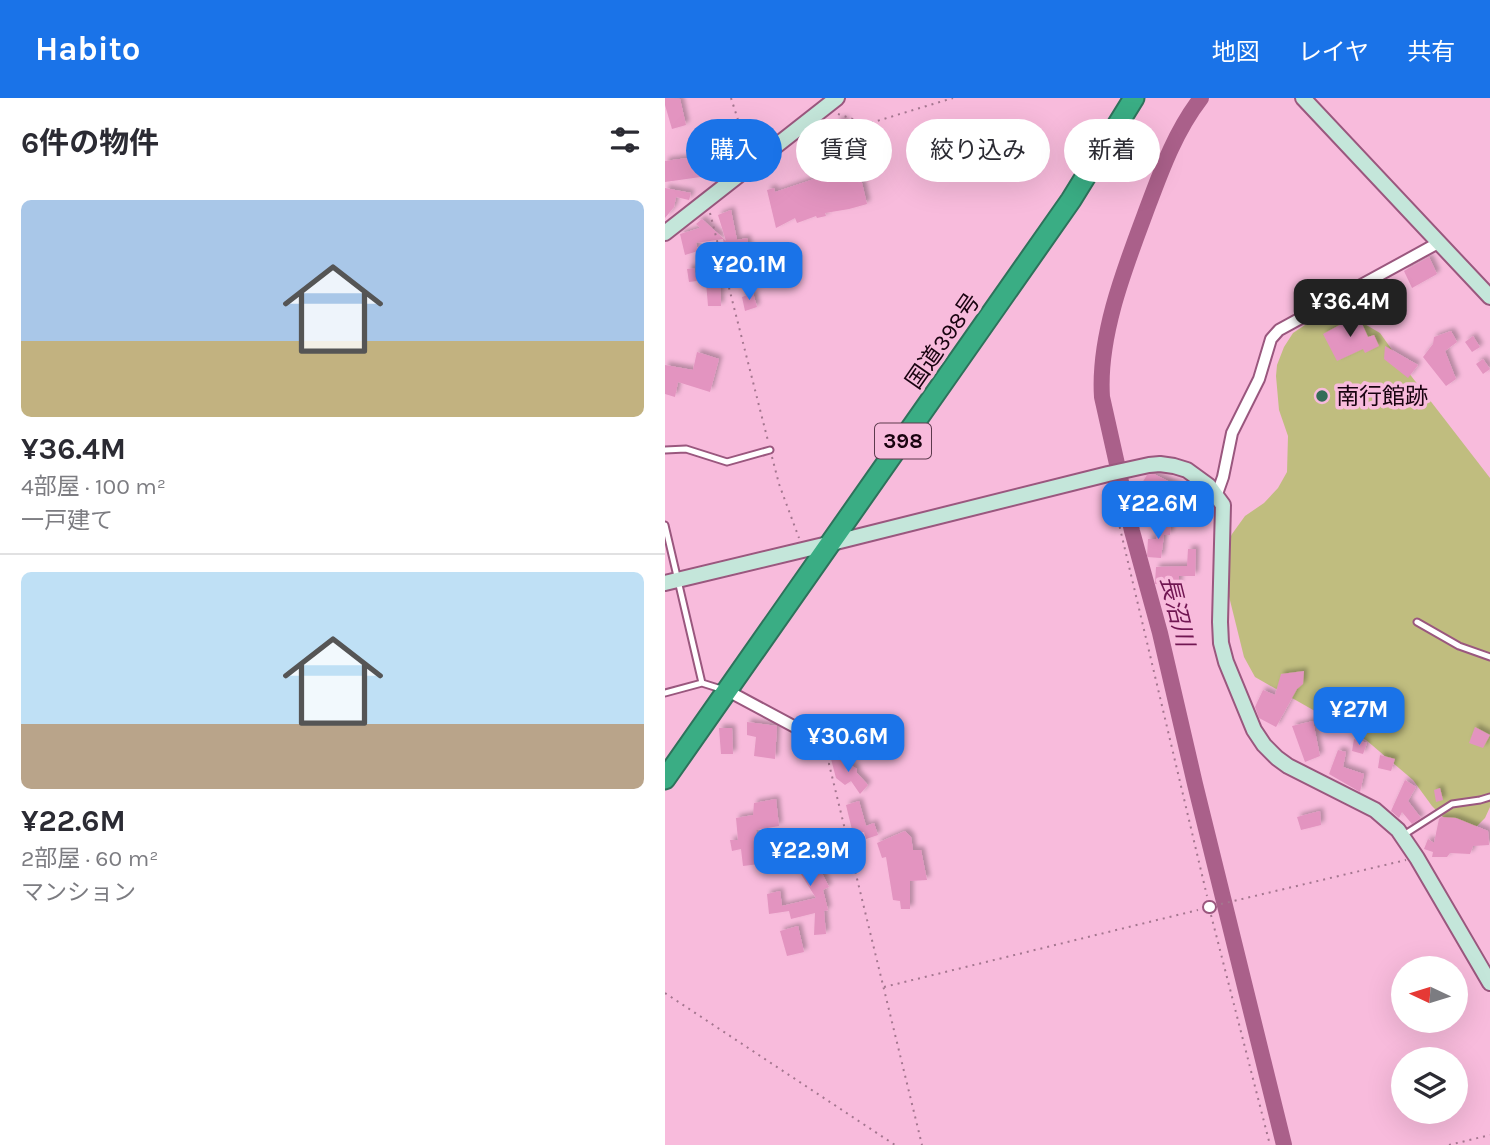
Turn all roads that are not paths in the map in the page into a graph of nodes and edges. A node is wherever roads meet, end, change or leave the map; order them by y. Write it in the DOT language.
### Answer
graph roads {
  1 [pos="837,98"];
  2 [pos="1134,98"];
  3 [pos="1303,98"];
  4 [pos="665,233"];
  5 [pos="1438,243"];
  6 [pos="1490,297"];
  7 [pos="665,450"];
  8 [pos="770,450"];
  9 [pos="1217,494"];
  10 [pos="665,525"];
  11 [pos="832,543"];
  12 [pos="671,581"];
  13 [pos="1417,622"];
  14 [pos="1490,657"];
  15 [pos="702,683"];
  16 [pos="728,691"];
  17 [pos="665,693"];
  18 [pos="830,748"];
  19 [pos="665,779"];
  20 [pos="1490,797"];
  21 [pos="1402,836"];
  22 [pos="1490,983"];
  1 -- 4 [label="street"];
  2 -- 11 [label="highway, 国道398号 / 398"];
  3 -- 5 [label="street"];
  5 -- 6 [label="street"];
  5 -- 9 [label="street"];
  7 -- 8 [label="lane"];
  9 -- 11 [label="street"];
  9 -- 21 [label="street"];
  10 -- 12 [label="lane"];
  11 -- 12 [label="street"];
  11 -- 16 [label="highway, 国道398号 / 398"];
  12 -- 15 [label="lane"];
  13 -- 14 [label="lane"];
  15 -- 16 [label="lane"];
  15 -- 17 [label="lane"];
  16 -- 18 [label="street"];
  16 -- 19 [label="highway, 国道398号 / 398"];
  20 -- 21 [label="lane"];
  21 -- 22 [label="street"];
}
